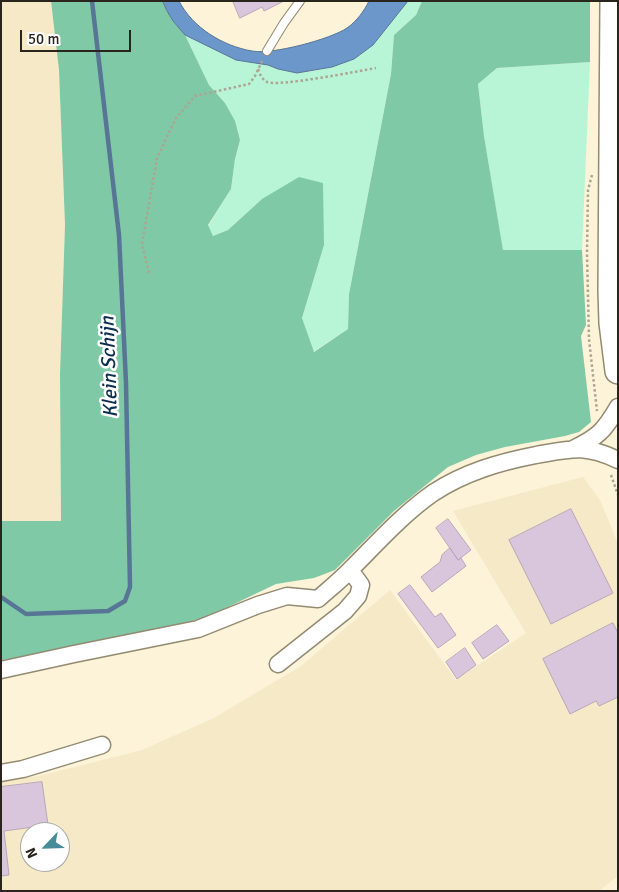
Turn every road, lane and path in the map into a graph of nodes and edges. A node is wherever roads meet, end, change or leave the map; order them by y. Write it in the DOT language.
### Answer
graph roads {
  1 [pos="300,1"];
  2 [pos="613,1"];
  3 [pos="267,51"];
  4 [pos="376,68"];
  5 [pos="615,108"];
  6 [pos="149,273"];
  7 [pos="618,371"];
  8 [pos="618,407"];
  9 [pos="573,449"];
  10 [pos="614,465"];
  11 [pos="618,495"];
  12 [pos="350,570"];
  13 [pos="278,664"];
  14 [pos="1,670"];
  15 [pos="102,745"];
  16 [pos="1,773"];
  1 -- 3 [label="lane"];
  2 -- 5 [label="main road"];
  4 -- 6 [label="path"];
  5 -- 7 [label="main road"];
  8 -- 9 [label="street"];
  9 -- 10 [label="street"];
  9 -- 12 [label="street"];
  10 -- 11 [label="path"];
  12 -- 13 [label="street"];
  12 -- 14 [label="street"];
  15 -- 16 [label="street"];
}
